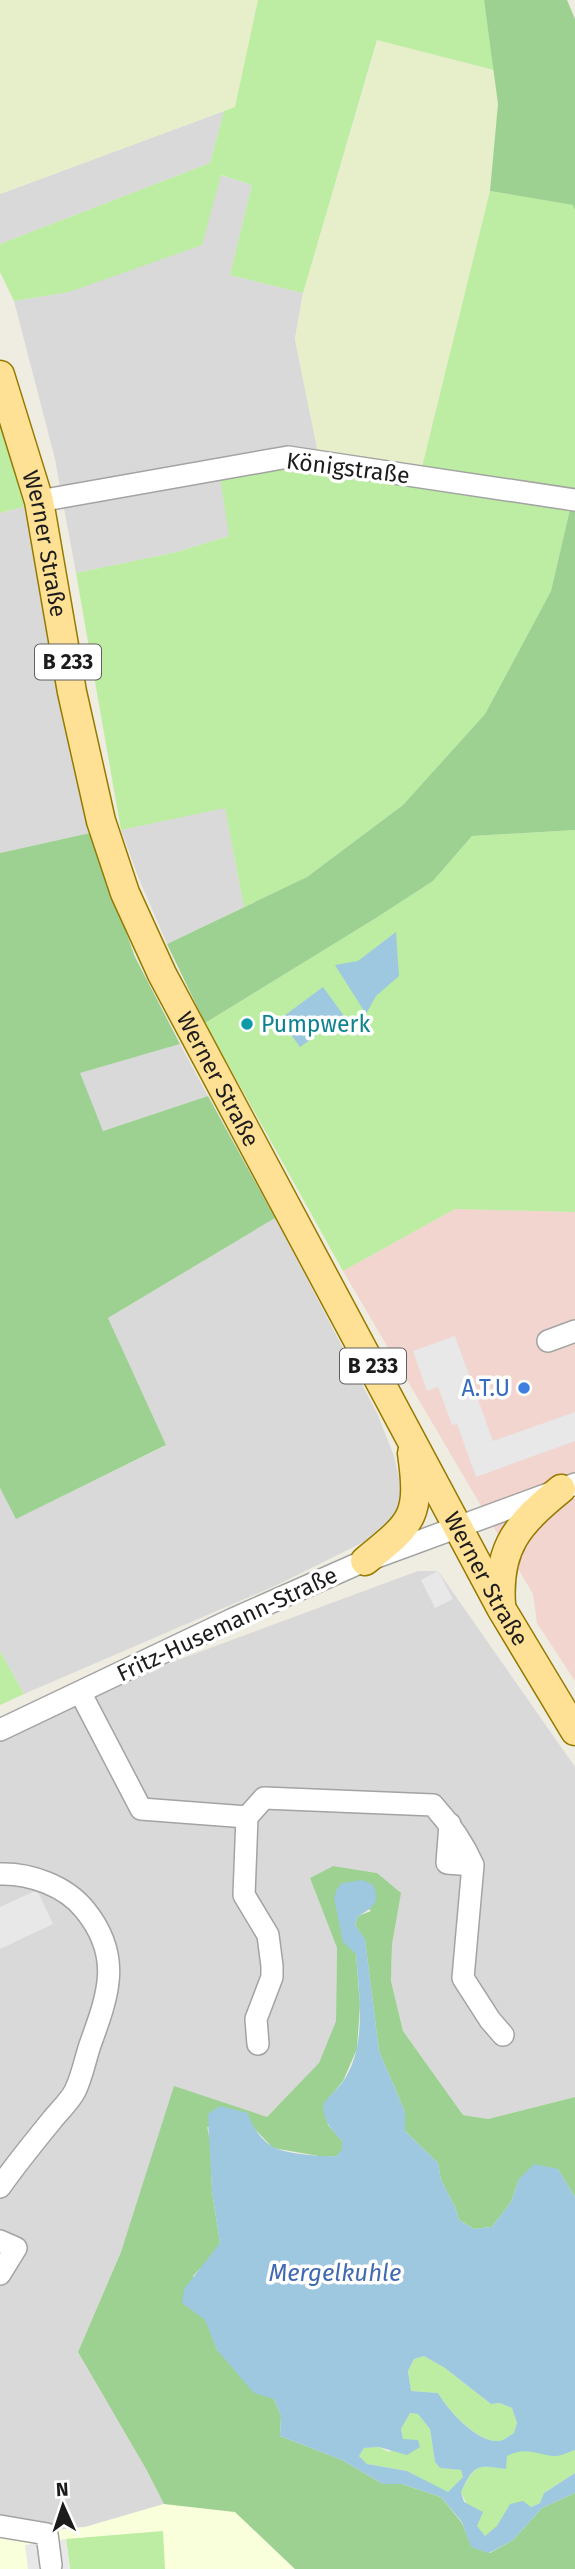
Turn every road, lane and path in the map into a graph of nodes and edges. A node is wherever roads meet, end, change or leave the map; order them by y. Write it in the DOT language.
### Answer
graph roads {
  1 [pos="0,375"];
  2 [pos="575,500"];
  3 [pos="39,501"];
  4 [pos="575,1331"];
  5 [pos="548,1341"];
  6 [pos="410,1436"];
  7 [pos="568,1487"];
  8 [pos="457,1527"];
  9 [pos="365,1561"];
  10 [pos="501,1608"];
  11 [pos="80,1692"];
  12 [pos="0,1730"];
  13 [pos="575,1731"];
  14 [pos="247,1817"];
  15 [pos="0,1874"];
  16 [pos="503,2035"];
  17 [pos="258,2044"];
  18 [pos="0,2188"];
  19 [pos="0,2241"];
  20 [pos="0,2274"];
  21 [pos="0,2526"];
  22 [pos="51,2565"];
  1 -- 3 [label="main road, Werner Straße / B 233"];
  2 -- 3 [label="street, Königstraße"];
  3 -- 6 [label="main road, Werner Straße / B 233"];
  4 -- 5 [label="street"];
  6 -- 8 [label="main road, Werner Straße / B 233"];
  6 -- 9 [label="main road"];
  7 -- 8 [label="street, Fritz-Husemann-Straße"];
  7 -- 10 [label="main road"];
  8 -- 9 [label="street, Fritz-Husemann-Straße"];
  8 -- 10 [label="main road, Werner Straße / B 233"];
  9 -- 11 [label="street, Fritz-Husemann-Straße"];
  10 -- 13 [label="main road, Werner Straße / B 233"];
  11 -- 12 [label="street, Fritz-Husemann-Straße"];
  11 -- 14 [label="street"];
  14 -- 16 [label="street"];
  14 -- 17 [label="street"];
  15 -- 18 [label="street"];
  19 -- 20 [label="street"];
  21 -- 22 [label="street"];
}
